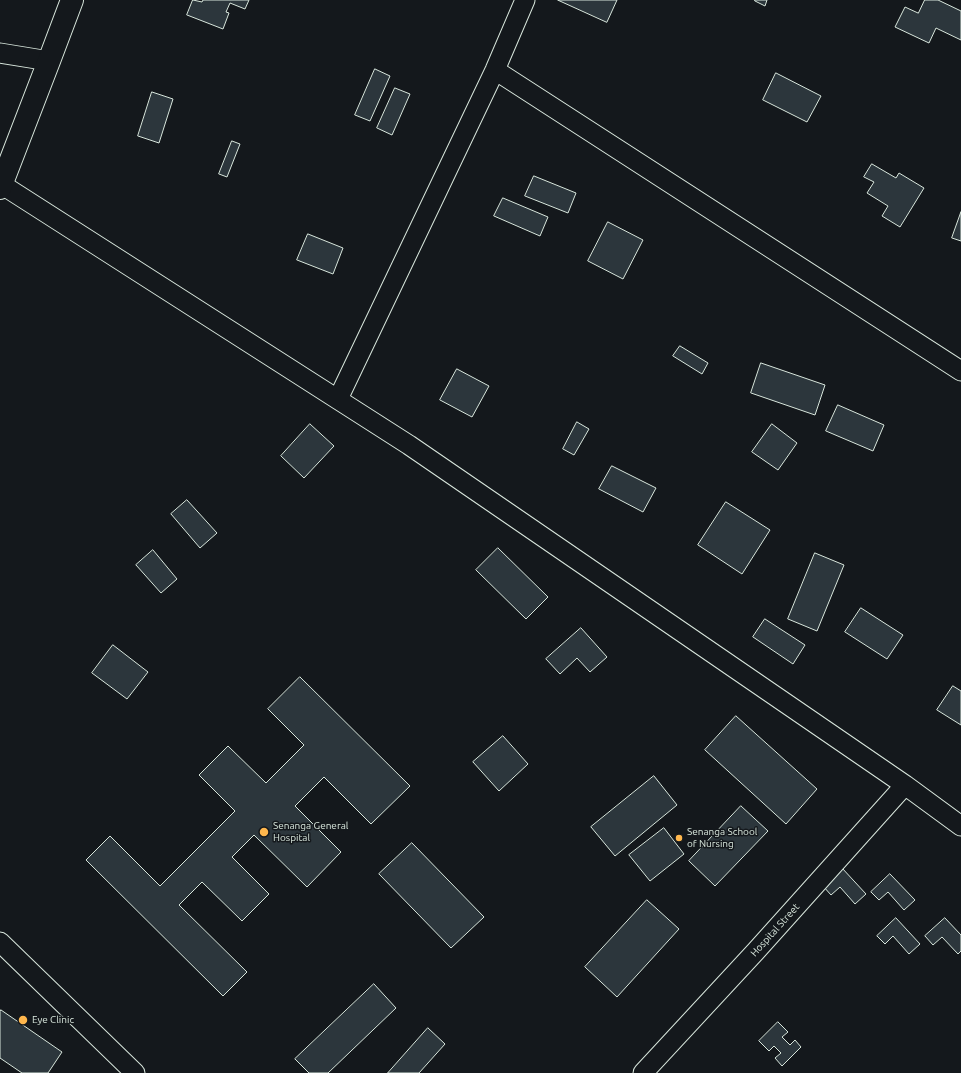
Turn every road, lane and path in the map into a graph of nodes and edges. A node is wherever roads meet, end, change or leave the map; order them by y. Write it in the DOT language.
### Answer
graph roads {
  1 [pos="72,0"];
  2 [pos="525,0"];
  3 [pos="0,53"];
  4 [pos="49,61"];
  5 [pos="495,70"];
  6 [pos="1,186"];
  7 [pos="961,371"];
  8 [pos="338,398"];
  9 [pos="905,785"];
  10 [pos="961,826"];
  11 [pos="0,942"];
  12 [pos="134,1073"];
  13 [pos="643,1073"];
  1 -- 4 [label="street"];
  2 -- 5 [label="street"];
  3 -- 4 [label="street"];
  4 -- 6 [label="street"];
  5 -- 7 [label="street"];
  5 -- 8 [label="street"];
  6 -- 8 [label="street"];
  8 -- 9 [label="street"];
  9 -- 10 [label="street"];
  9 -- 13 [label="street, Hospital Street"];
  11 -- 12 [label="street"];
}
